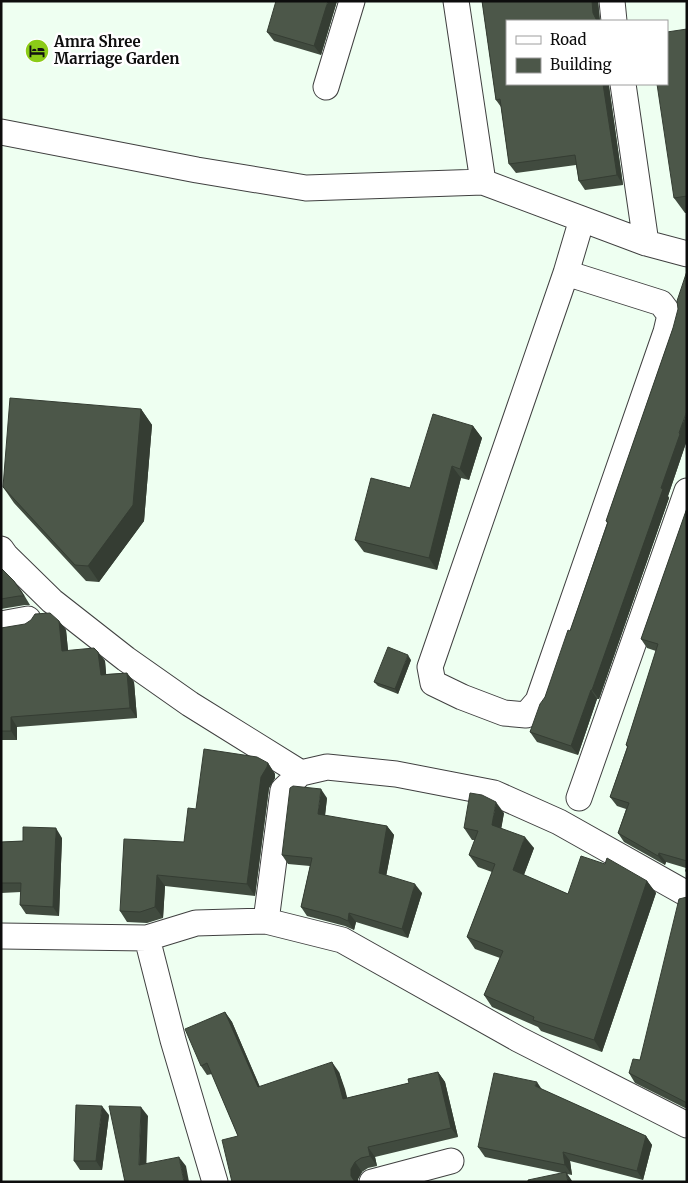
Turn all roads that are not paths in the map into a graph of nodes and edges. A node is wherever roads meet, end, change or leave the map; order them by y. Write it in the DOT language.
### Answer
graph roads {
  1 [pos="352,1"];
  2 [pos="456,1"];
  3 [pos="612,1"];
  4 [pos="614,20"];
  5 [pos="623,85"];
  6 [pos="326,87"];
  7 [pos="1,132"];
  8 [pos="483,182"];
  9 [pos="582,219"];
  10 [pos="646,243"];
  11 [pos="687,254"];
  12 [pos="566,272"];
  13 [pos="687,491"];
  14 [pos="1,549"];
  15 [pos="28,619"];
  16 [pos="1,624"];
  17 [pos="301,773"];
  18 [pos="578,798"];
  19 [pos="687,894"];
  20 [pos="266,921"];
  21 [pos="1,936"];
  22 [pos="147,938"];
  23 [pos="687,1125"];
  24 [pos="451,1161"];
  25 [pos="397,1179"];
  26 [pos="215,1182"];
  27 [pos="372,1182"];
  1 -- 6 [label="street"];
  2 -- 8 [label="street"];
  3 -- 4 [label="street"];
  5 -- 10 [label="street"];
  7 -- 8 [label="street"];
  8 -- 9 [label="street"];
  9 -- 10 [label="street"];
  9 -- 12 [label="street"];
  10 -- 11 [label="street"];
  12 -- 12 [label="street"];
  13 -- 18 [label="street"];
  14 -- 17 [label="street"];
  15 -- 16 [label="street"];
  17 -- 19 [label="street"];
  17 -- 20 [label="street"];
  20 -- 22 [label="street"];
  20 -- 23 [label="street"];
  21 -- 22 [label="street"];
  22 -- 26 [label="street"];
  24 -- 25 [label="street"];
  25 -- 27 [label="street"];
}
